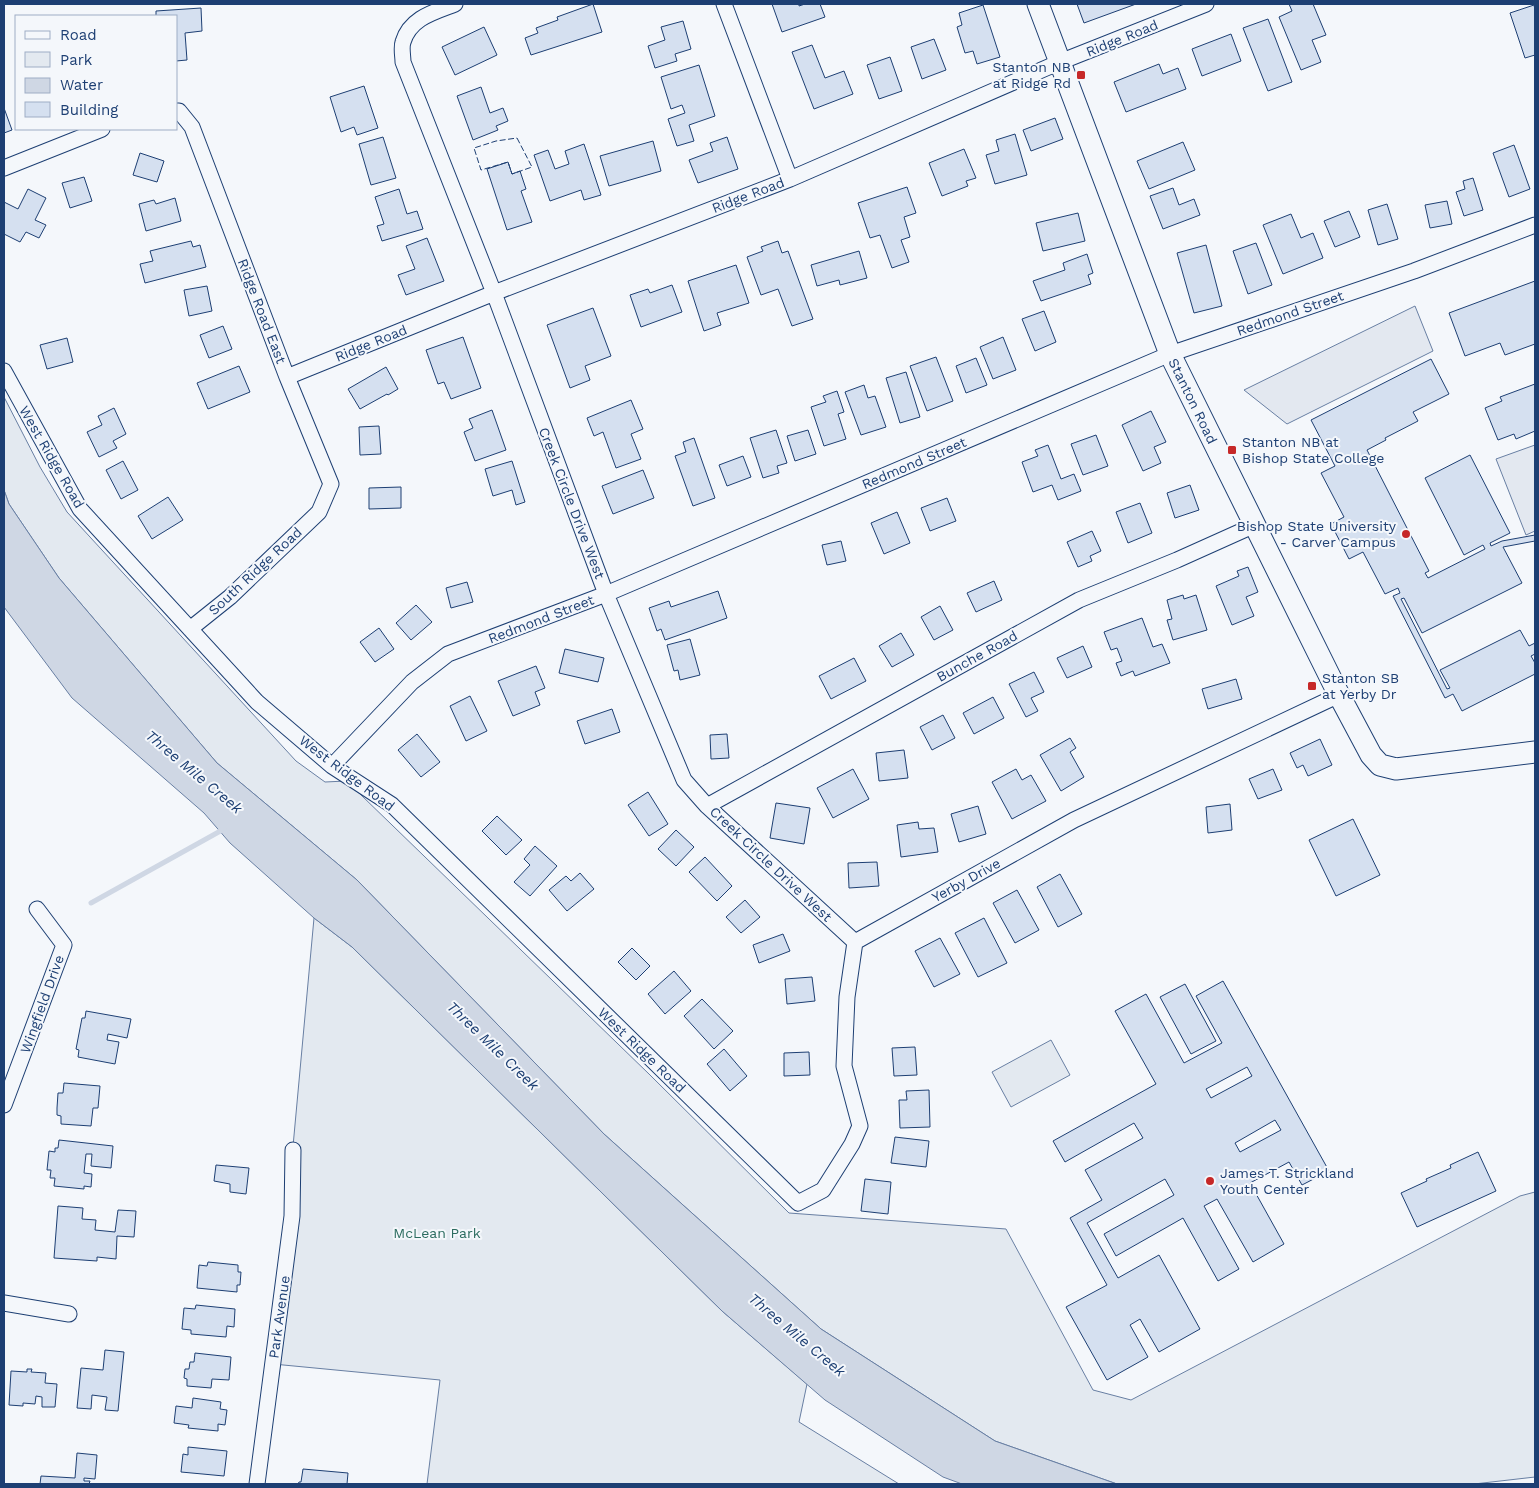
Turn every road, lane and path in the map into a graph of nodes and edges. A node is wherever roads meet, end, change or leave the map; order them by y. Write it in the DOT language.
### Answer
graph roads {
  1 [pos="455,4"];
  2 [pos="724,4"];
  3 [pos="1038,4"];
  4 [pos="1206,4"];
  5 [pos="1060,62"];
  6 [pos="178,111"];
  7 [pos="99,130"];
  8 [pos="4,168"];
  9 [pos="790,179"];
  10 [pos="1535,225"];
  11 [pos="494,293"];
  12 [pos="1170,354"];
  13 [pos="4,371"];
  14 [pos="287,377"];
  15 [pos="319,512"];
  16 [pos="1254,525"];
  17 [pos="606,594"];
  18 [pos="190,629"];
  19 [pos="1339,696"];
  20 [pos="1535,752"];
  21 [pos="332,766"];
  22 [pos="707,806"];
  23 [pos="37,909"];
  24 [pos="855,942"];
  25 [pos="10,1072"];
  26 [pos="4,1105"];
  27 [pos="293,1150"];
  28 [pos="4,1303"];
  29 [pos="69,1314"];
  30 [pos="258,1484"];
  1 -- 11 [label="street, Creek Circle Drive West"];
  2 -- 9 [label="street"];
  3 -- 5 [label="street, Stanton Road"];
  4 -- 5 [label="street, Ridge Road"];
  5 -- 9 [label="street, Ridge Road"];
  5 -- 12 [label="street, Stanton Road"];
  6 -- 14 [label="street, Ridge Road East"];
  7 -- 8 [label="street"];
  9 -- 11 [label="street, Ridge Road"];
  10 -- 12 [label="street, Redmond Street"];
  11 -- 14 [label="street, Ridge Road"];
  11 -- 17 [label="street, Creek Circle Drive West"];
  12 -- 16 [label="street, Stanton Road"];
  12 -- 17 [label="street, Redmond Street"];
  13 -- 18 [label="street, West Ridge Road"];
  14 -- 15 [label="street, Ridge Road East"];
  15 -- 18 [label="street, South Ridge Road"];
  16 -- 19 [label="street, Stanton Road"];
  16 -- 22 [label="street, Bunche Road"];
  17 -- 21 [label="street, Redmond Street"];
  17 -- 22 [label="street, Creek Circle Drive West"];
  18 -- 21 [label="street, West Ridge Road"];
  19 -- 20 [label="street, Stanton Road"];
  19 -- 24 [label="street, Yerby Drive"];
  21 -- 24 [label="street, West Ridge Road"];
  22 -- 24 [label="street, Creek Circle Drive West"];
  23 -- 25 [label="street, Wingfield Drive"];
  25 -- 26 [label="street, Wingfield Drive"];
  27 -- 30 [label="street, Park Avenue"];
  28 -- 29 [label="street"];
}
